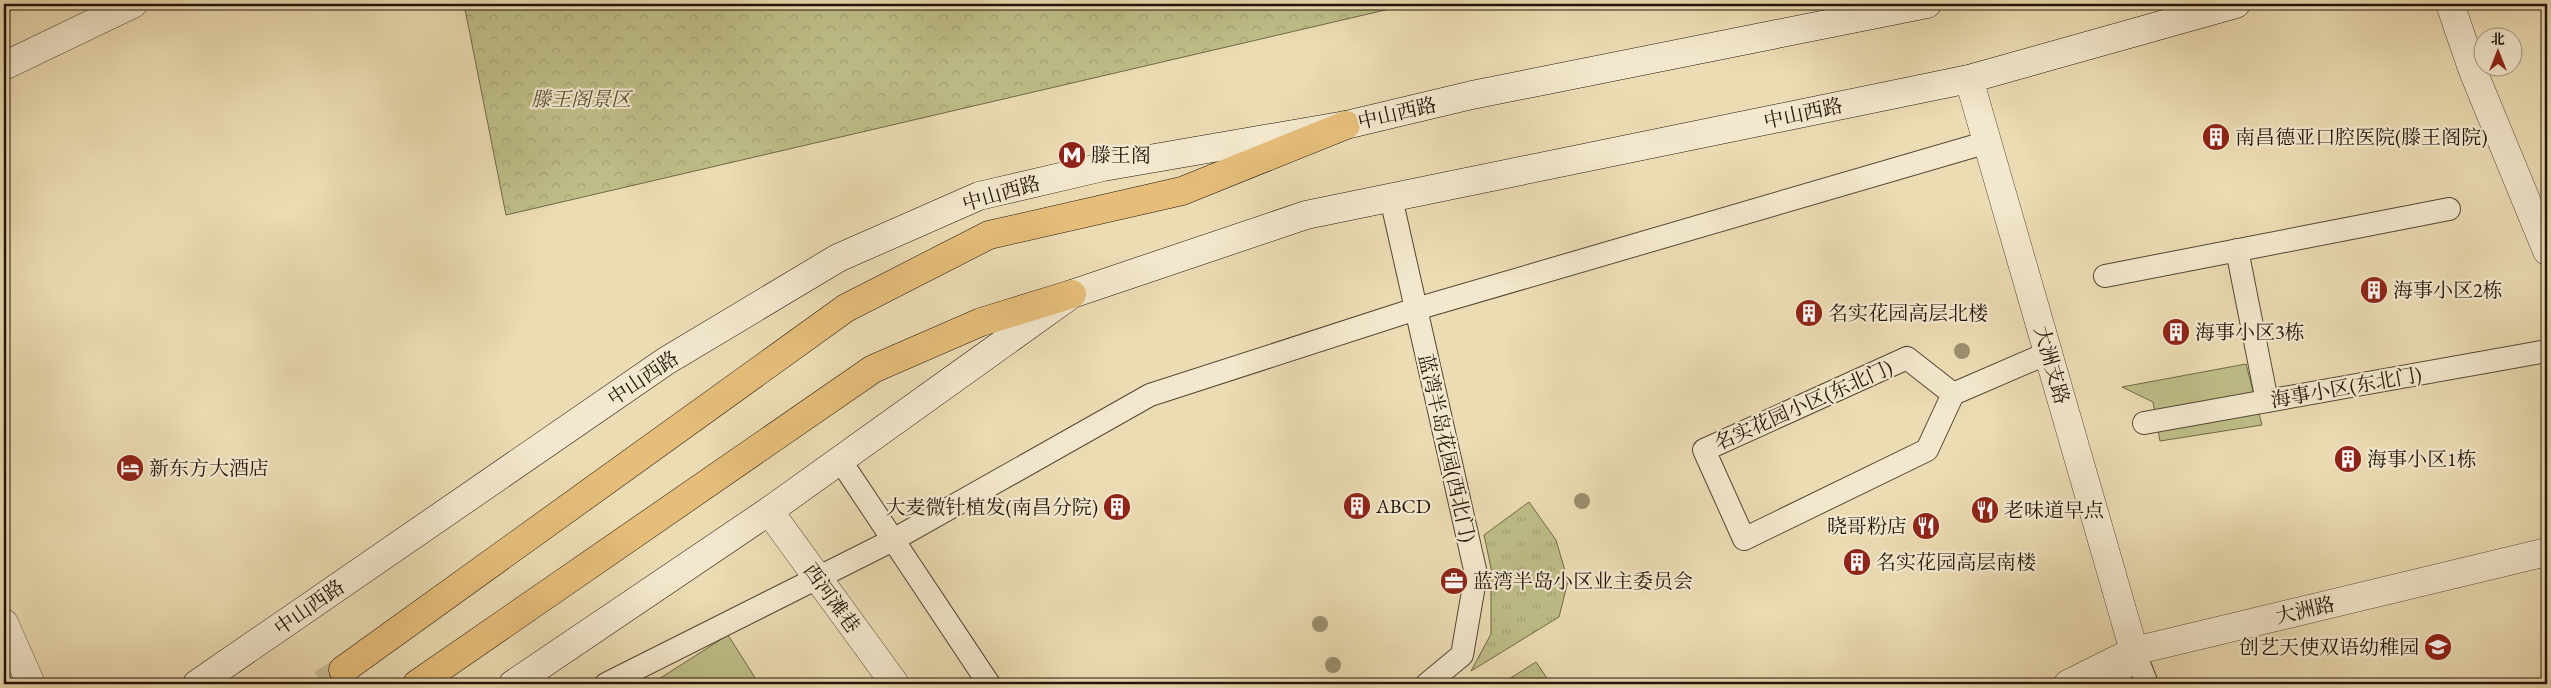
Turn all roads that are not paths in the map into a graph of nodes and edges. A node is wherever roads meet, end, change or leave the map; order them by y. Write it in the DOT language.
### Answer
graph roads {
  1 [pos="134,4"];
  2 [pos="1927,4"];
  3 [pos="2236,4"];
  4 [pos="2450,4"];
  5 [pos="4,66"];
  6 [pos="1969,79"];
  7 [pos="1346,124"];
  8 [pos="1988,142"];
  9 [pos="1391,198"];
  10 [pos="2449,209"];
  11 [pos="2547,249"];
  12 [pos="2237,250"];
  13 [pos="2105,276"];
  14 [pos="1072,294"];
  15 [pos="1416,309"];
  16 [pos="2547,351"];
  17 [pos="2048,353"];
  18 [pos="1953,394"];
  19 [pos="2267,401"];
  20 [pos="2144,423"];
  21 [pos="840,460"];
  22 [pos="769,511"];
  23 [pos="893,540"];
  24 [pos="2547,552"];
  25 [pos="819,579"];
  26 [pos="4,623"];
  27 [pos="2134,651"];
  28 [pos="343,670"];
  29 [pos="31,684"];
  30 [pos="197,684"];
  31 [pos="417,684"];
  32 [pos="512,684"];
  33 [pos="606,684"];
  34 [pos="895,684"];
  35 [pos="989,684"];
  36 [pos="1427,684"];
  37 [pos="2068,684"];
  38 [pos="2114,684"];
  39 [pos="2147,684"];
  1 -- 5 [label="main road"];
  2 -- 7 [label="main road, 中山西路"];
  3 -- 6 [label="main road, 中山西路"];
  4 -- 11 [label="main road"];
  6 -- 8 [label="main road, 大洲支路"];
  6 -- 9 [label="main road, 中山西路"];
  7 -- 28 [label="main road"];
  7 -- 30 [label="main road, 中山西路"];
  8 -- 15 [label="lane"];
  8 -- 17 [label="main road, 大洲支路"];
  9 -- 14 [label="main road, 中山西路"];
  9 -- 15 [label="lane, 蓝湾半岛花园(西北门)"];
  10 -- 12 [label="lane"];
  12 -- 13 [label="lane"];
  12 -- 19 [label="lane"];
  14 -- 21 [label="main road, 中山西路"];
  14 -- 31 [label="main road"];
  15 -- 23 [label="lane"];
  15 -- 36 [label="lane, 蓝湾半岛花园(西北门)"];
  16 -- 19 [label="lane, 海事小区(东北门)"];
  17 -- 18 [label="lane"];
  17 -- 27 [label="main road, 大洲支路"];
  18 -- 18 [label="lane, 名实花园小区(东北门)"];
  19 -- 20 [label="lane, 海事小区(东北门)"];
  21 -- 22 [label="main road, 中山西路"];
  21 -- 23 [label="lane"];
  22 -- 25 [label="main road, 西河滩巷"];
  22 -- 32 [label="main road, 中山西路"];
  23 -- 25 [label="lane"];
  23 -- 35 [label="lane"];
  24 -- 27 [label="main road, 大洲路"];
  25 -- 33 [label="lane"];
  25 -- 34 [label="main road, 西河滩巷"];
  26 -- 29 [label="main road"];
  27 -- 37 [label="main road, 大洲路"];
  27 -- 38 [label="lane"];
  27 -- 39 [label="lane"];
}
